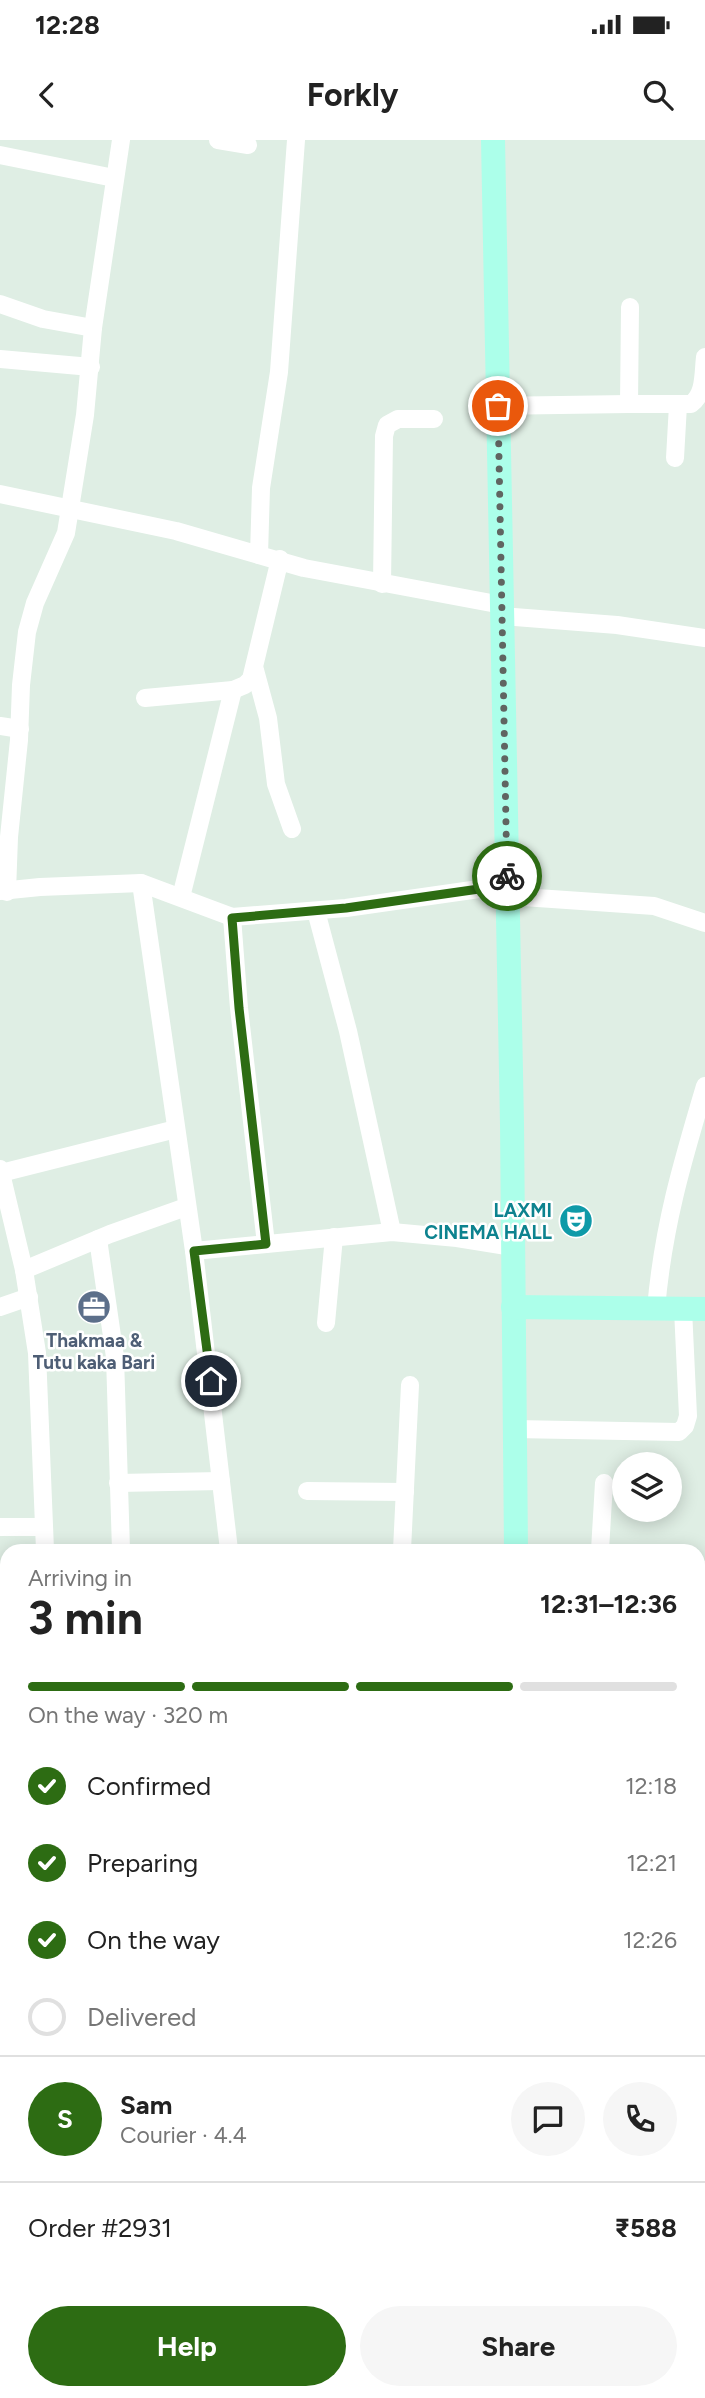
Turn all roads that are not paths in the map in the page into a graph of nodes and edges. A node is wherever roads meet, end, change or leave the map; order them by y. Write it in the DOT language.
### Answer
graph roads {
  1 [pos="121,140"];
  2 [pos="218,140"];
  3 [pos="296,140"];
  4 [pos="493,140"];
  5 [pos="248,145"];
  6 [pos="0,155"];
  7 [pos="114,178"];
  8 [pos="0,304"];
  9 [pos="629,307"];
  10 [pos="93,328"];
  11 [pos="705,357"];
  12 [pos="0,359"];
  13 [pos="91,368"];
  14 [pos="629,404"];
  15 [pos="678,405"];
  16 [pos="498,406"];
  17 [pos="434,419"];
  18 [pos="676,458"];
  19 [pos="0,494"];
  20 [pos="69,510"];
  21 [pos="258,555"];
  22 [pos="280,559"];
  23 [pos="382,584"];
  24 [pos="502,611"];
  25 [pos="705,638"];
  26 [pos="255,670"];
  27 [pos="233,690"];
  28 [pos="145,698"];
  29 [pos="0,726"];
  30 [pos="20,729"];
  31 [pos="292,830"];
  32 [pos="141,883"];
  33 [pos="507,890"];
  34 [pos="4,892"];
  35 [pos="181,897"];
  36 [pos="316,911"];
  37 [pos="232,918"];
  38 [pos="705,923"];
  39 [pos="705,1086"];
  40 [pos="176,1129"];
  41 [pos="0,1171"];
  42 [pos="186,1207"];
  43 [pos="391,1232"];
  44 [pos="334,1237"];
  45 [pos="98,1239"];
  46 [pos="266,1244"];
  47 [pos="513,1247"];
  48 [pos="194,1251"];
  49 [pos="24,1270"];
  50 [pos="29,1297"];
  51 [pos="0,1307"];
  52 [pos="513,1307"];
  53 [pos="656,1309"];
  54 [pos="694,1309"];
  55 [pos="326,1323"];
  56 [pos="410,1385"];
  57 [pos="514,1429"];
  58 [pos="221,1481"];
  59 [pos="118,1483"];
  60 [pos="604,1483"];
  61 [pos="307,1491"];
  62 [pos="405,1492"];
  63 [pos="0,1527"];
  64 [pos="43,1527"];
  65 [pos="44,1544"];
  66 [pos="121,1544"];
  67 [pos="228,1544"];
  68 [pos="402,1544"];
  69 [pos="516,1544"];
  70 [pos="600,1544"];
  1 -- 7 [label="street"];
  2 -- 5 [label="street"];
  3 -- 21 [label="street"];
  4 -- 16 [label="street"];
  6 -- 7 [label="street"];
  7 -- 10 [label="street"];
  8 -- 10 [label="street"];
  9 -- 14 [label="street"];
  10 -- 13 [label="street"];
  11 -- 15 [label="street"];
  12 -- 13 [label="street"];
  13 -- 20 [label="street"];
  14 -- 15 [label="street"];
  14 -- 16 [label="street"];
  15 -- 18 [label="street"];
  16 -- 24 [label="street"];
  17 -- 23 [label="street"];
  19 -- 20 [label="street"];
  20 -- 21 [label="street"];
  20 -- 30 [label="street"];
  21 -- 22 [label="street"];
  22 -- 23 [label="street"];
  22 -- 26 [label="street"];
  23 -- 24 [label="street"];
  24 -- 25 [label="street"];
  24 -- 33 [label="street"];
  26 -- 27 [label="street"];
  26 -- 31 [label="street"];
  27 -- 28 [label="street"];
  27 -- 35 [label="street"];
  29 -- 30 [label="street"];
  30 -- 34 [label="street"];
  32 -- 34 [label="street"];
  32 -- 35 [label="street"];
  32 -- 40 [label="street"];
  33 -- 36 [label="street"];
  33 -- 38 [label="street"];
  33 -- 47 [label="street"];
  35 -- 37 [label="street"];
  36 -- 37 [label="street"];
  36 -- 43 [label="street"];
  37 -- 46 [label="street"];
  39 -- 53 [label="street"];
  40 -- 41 [label="street"];
  40 -- 42 [label="street"];
  41 -- 49 [label="street"];
  42 -- 45 [label="street"];
  42 -- 48 [label="street"];
  43 -- 44 [label="street"];
  43 -- 47 [label="street"];
  44 -- 46 [label="street"];
  44 -- 55 [label="street"];
  45 -- 49 [label="street"];
  45 -- 59 [label="street"];
  46 -- 48 [label="street"];
  47 -- 52 [label="street"];
  48 -- 58 [label="street"];
  49 -- 50 [label="street"];
  50 -- 51 [label="street"];
  50 -- 64 [label="street"];
  52 -- 53 [label="street"];
  52 -- 57 [label="street"];
  53 -- 54 [label="street"];
  54 -- 57 [label="street"];
  56 -- 62 [label="street"];
  57 -- 69 [label="street"];
  58 -- 59 [label="street"];
  58 -- 67 [label="street"];
  59 -- 66 [label="street"];
  60 -- 70 [label="street"];
  61 -- 62 [label="street"];
  62 -- 68 [label="street"];
  63 -- 64 [label="street"];
  64 -- 65 [label="street"];
}
